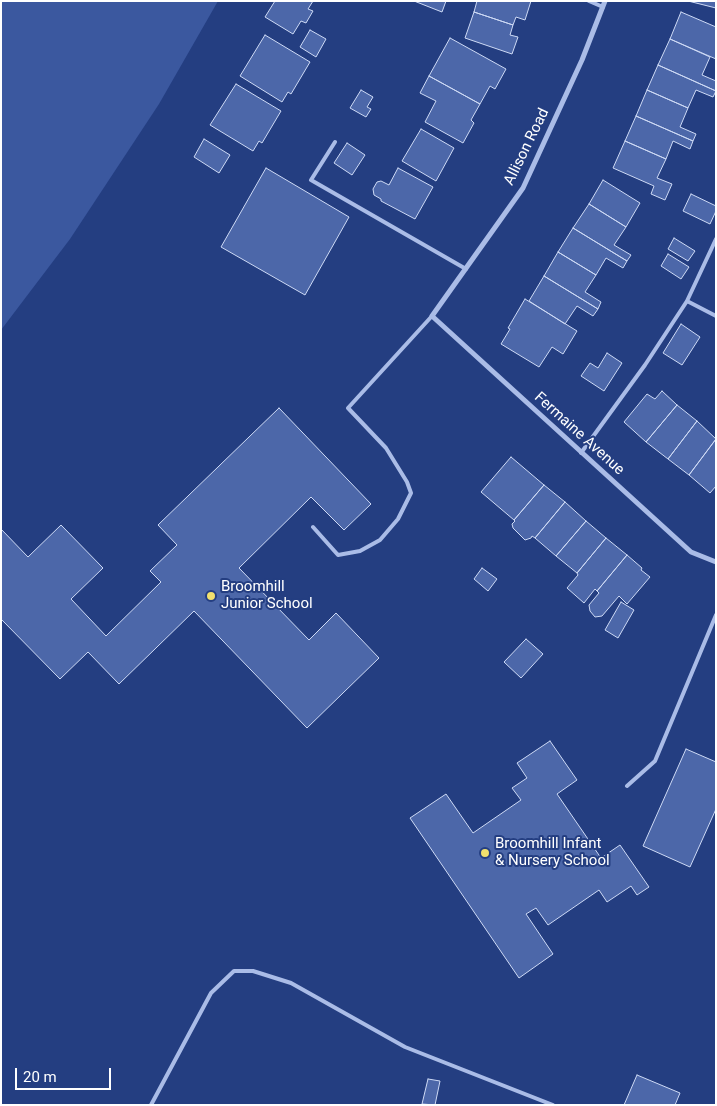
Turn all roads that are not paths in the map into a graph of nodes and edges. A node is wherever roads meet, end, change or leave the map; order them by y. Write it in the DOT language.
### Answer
graph roads {
  1 [pos="589,1"];
  2 [pos="605,1"];
  3 [pos="603,7"];
  4 [pos="335,142"];
  5 [pos="716,239"];
  6 [pos="466,269"];
  7 [pos="687,301"];
  8 [pos="432,316"];
  9 [pos="716,316"];
  10 [pos="581,453"];
  11 [pos="313,526"];
  12 [pos="716,562"];
  13 [pos="716,615"];
  14 [pos="627,786"];
  15 [pos="151,1105"];
  16 [pos="553,1105"];
  1 -- 3 [label="lane"];
  2 -- 3 [label="street, Allison Road"];
  3 -- 6 [label="street, Allison Road"];
  4 -- 6 [label="lane"];
  5 -- 7 [label="lane"];
  6 -- 8 [label="street, Allison Road"];
  7 -- 9 [label="lane"];
  7 -- 10 [label="lane"];
  8 -- 10 [label="street, Fermaine Avenue"];
  8 -- 11 [label="lane"];
  10 -- 12 [label="street, Fermaine Avenue"];
  13 -- 14 [label="lane"];
  15 -- 16 [label="lane"];
}
